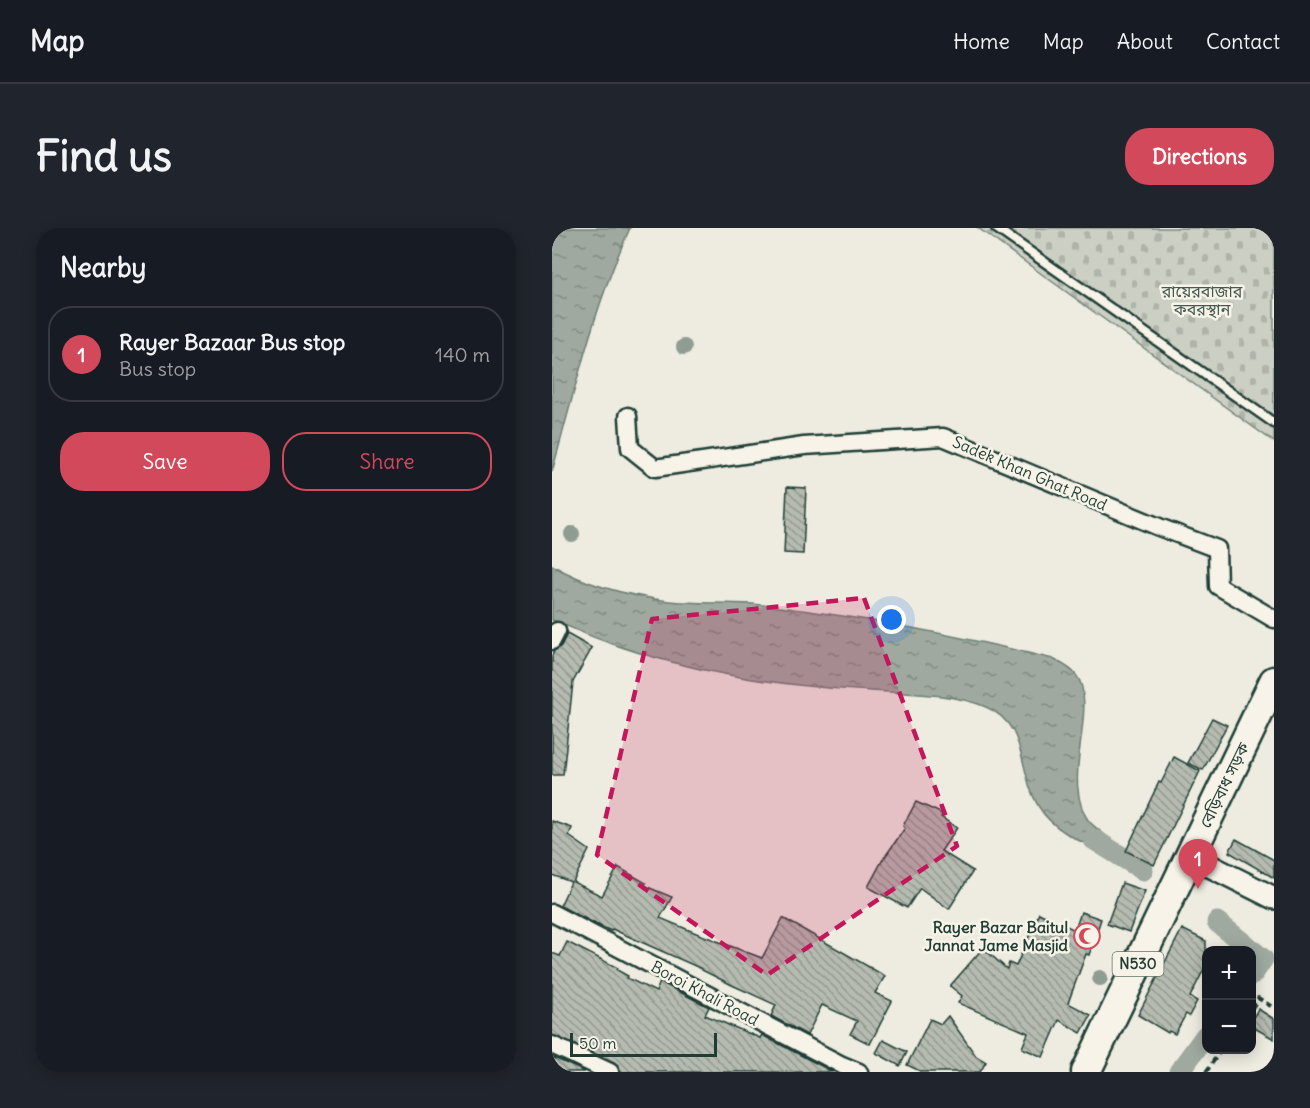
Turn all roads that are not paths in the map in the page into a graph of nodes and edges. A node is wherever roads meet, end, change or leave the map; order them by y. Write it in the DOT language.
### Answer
graph roads {
  1 [pos="996,228"];
  2 [pos="628,416"];
  3 [pos="1274,423"];
  4 [pos="1274,619"];
  5 [pos="1274,681"];
  6 [pos="1190,856"];
  7 [pos="1274,898"];
  8 [pos="552,913"];
  9 [pos="552,1045"];
  10 [pos="610,1072"];
  11 [pos="859,1072"];
  12 [pos="1086,1072"];
  1 -- 3 [label="lane"];
  2 -- 4 [label="street, Sadek Khan Ghat Road"];
  5 -- 6 [label="highway, বেড়িবাধ সড়ক / N530"];
  6 -- 7 [label="street"];
  6 -- 12 [label="highway, N530"];
  8 -- 11 [label="street, Boroi Khali Road"];
  9 -- 10 [label="street"];
}
